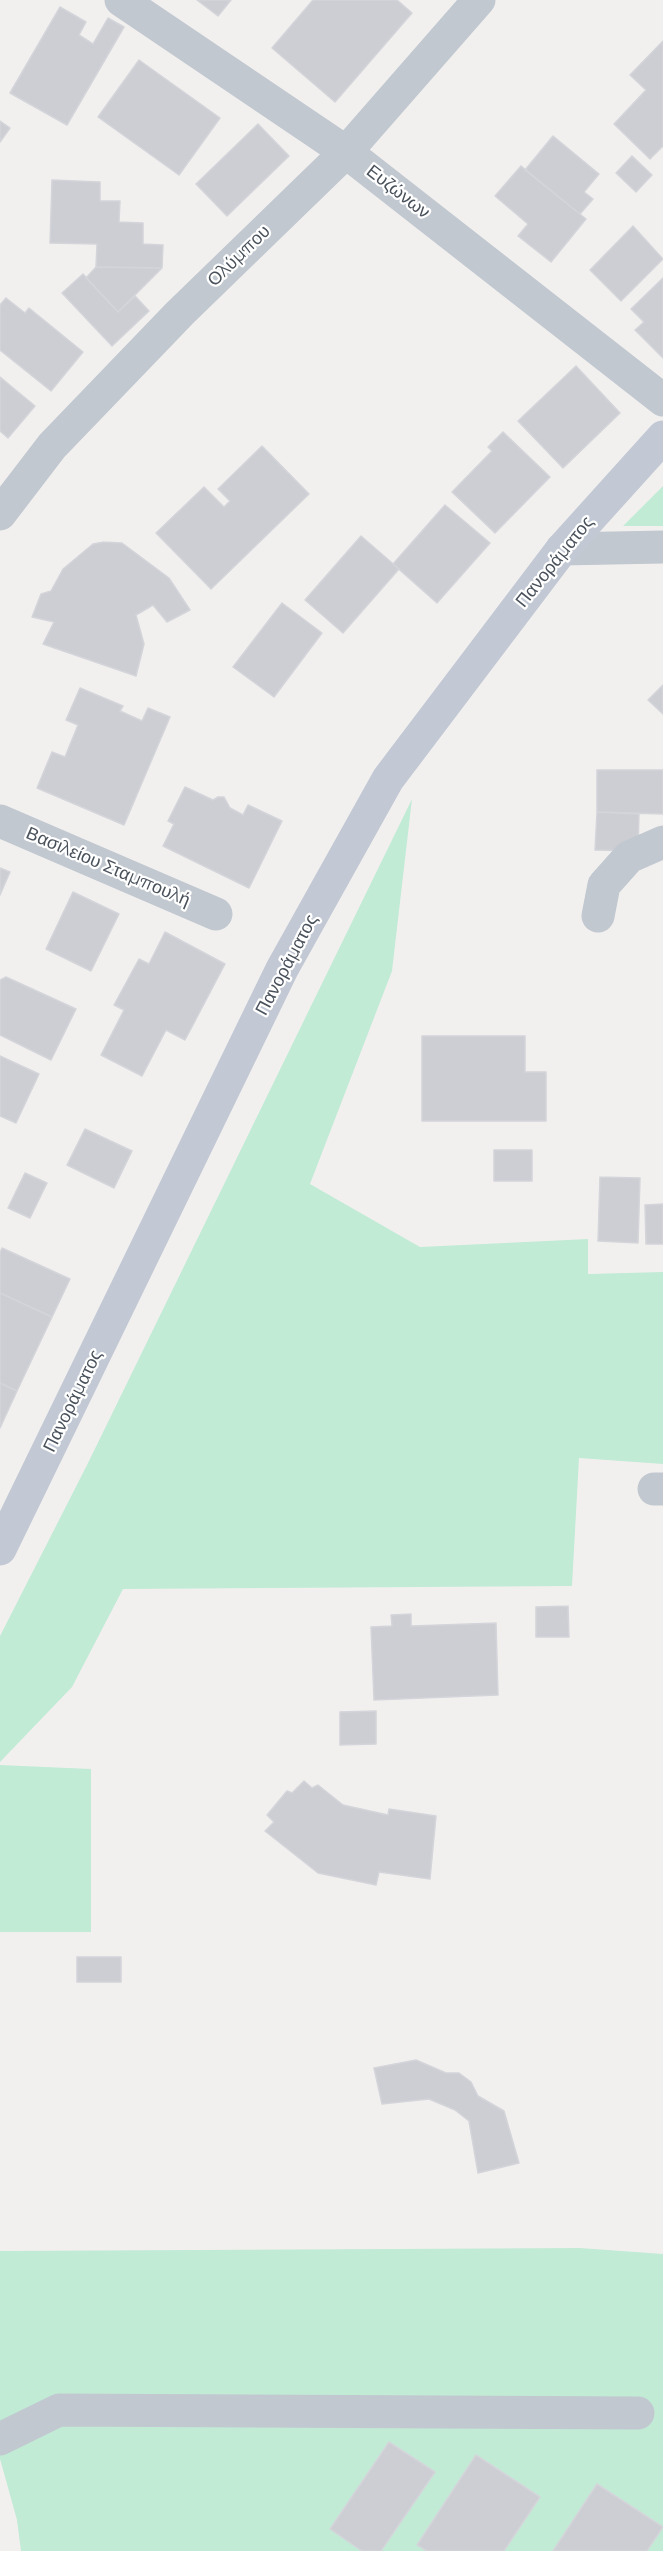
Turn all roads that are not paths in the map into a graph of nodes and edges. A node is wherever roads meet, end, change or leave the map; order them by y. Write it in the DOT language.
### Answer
graph roads {
  1 [pos="121,0"];
  2 [pos="479,0"];
  3 [pos="346,152"];
  4 [pos="663,400"];
  5 [pos="663,437"];
  6 [pos="0,514"];
  7 [pos="663,547"];
  8 [pos="562,549"];
  9 [pos="0,821"];
  10 [pos="663,842"];
  11 [pos="216,914"];
  12 [pos="598,916"];
  13 [pos="0,1549"];
  14 [pos="638,2413"];
  15 [pos="0,2439"];
  1 -- 3 [label="street, Ευζώνων"];
  2 -- 3 [label="street, Ολύμπου"];
  3 -- 4 [label="street, Ευζώνων"];
  3 -- 6 [label="street, Ολύμπου"];
  5 -- 8 [label="main road, Πανοράματος"];
  7 -- 8 [label="street"];
  8 -- 13 [label="main road, Πανοράματος"];
  9 -- 11 [label="street, Βασιλείου Σταμπουλή"];
  10 -- 12 [label="street"];
  14 -- 15 [label="street"];
}
